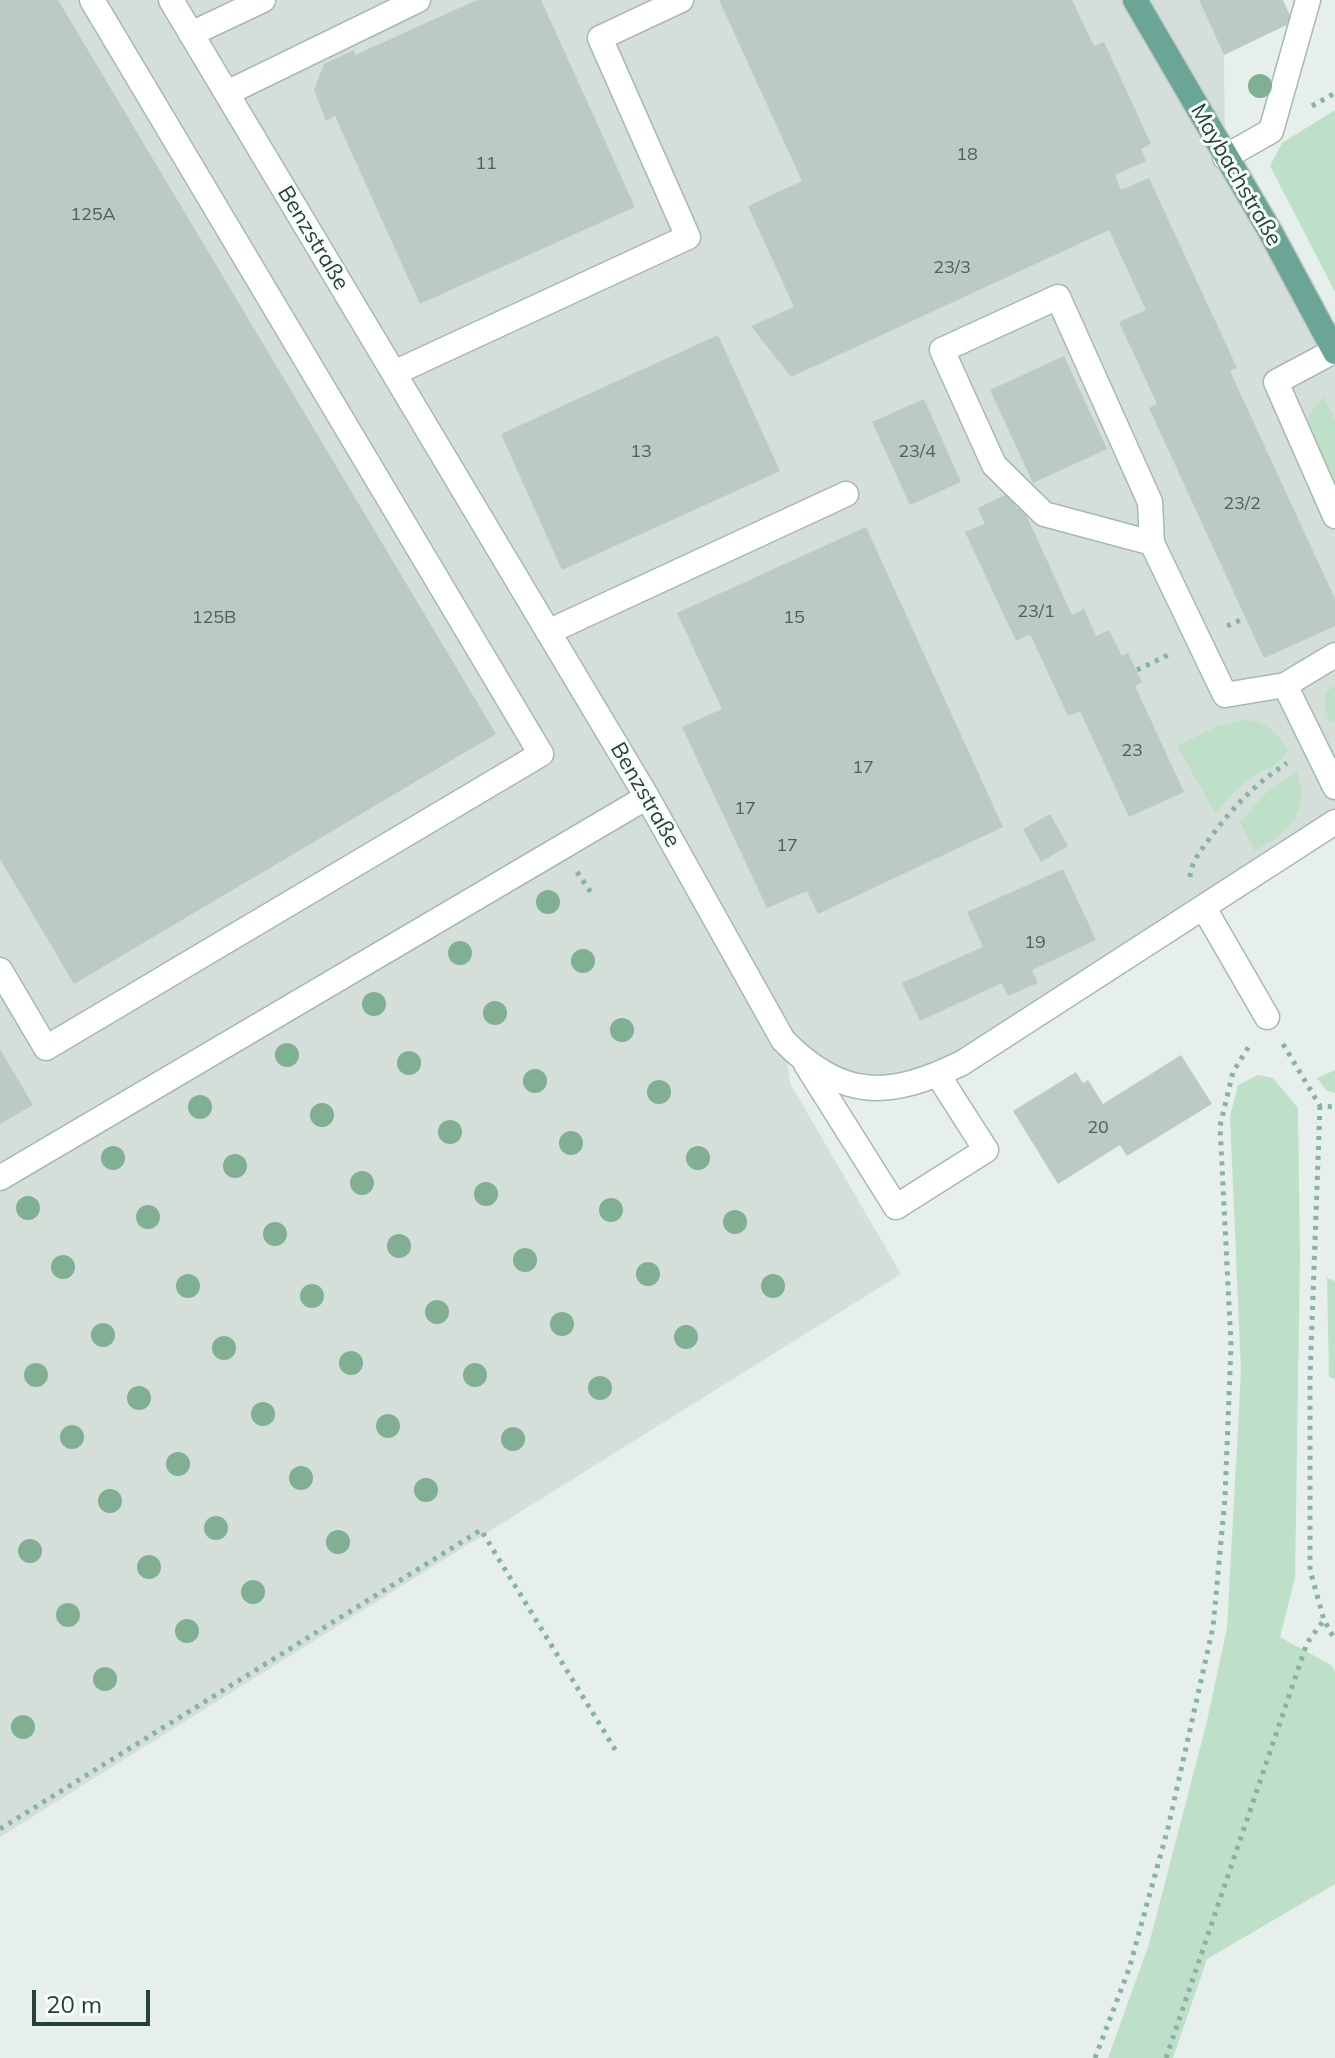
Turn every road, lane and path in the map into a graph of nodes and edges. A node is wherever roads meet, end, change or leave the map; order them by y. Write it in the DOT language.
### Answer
graph roads {
  1 [pos="92,0"];
  2 [pos="171,0"];
  3 [pos="263,0"];
  4 [pos="418,0"];
  5 [pos="681,0"];
  6 [pos="1135,0"];
  7 [pos="1308,0"];
  8 [pos="191,34"];
  9 [pos="227,93"];
  10 [pos="1225,157"];
  11 [pos="1335,351"];
  12 [pos="394,373"];
  13 [pos="846,494"];
  14 [pos="1335,516"];
  15 [pos="1152,543"];
  16 [pos="548,632"];
  17 [pos="1335,655"];
  18 [pos="1285,685"];
  19 [pos="1313,745"];
  20 [pos="1335,787"];
  21 [pos="647,797"];
  22 [pos="1335,822"];
  23 [pos="1204,908"];
  24 [pos="0,970"];
  25 [pos="1267,1017"];
  26 [pos="804,1062"];
  27 [pos="938,1075"];
  28 [pos="1320,1106"];
  29 [pos="1335,1107"];
  30 [pos="0,1178"];
  31 [pos="1324,1620"];
  32 [pos="1335,1622"];
  33 [pos="1335,1640"];
  34 [pos="616,1751"];
  35 [pos="0,1829"];
  36 [pos="1095,2058"];
  37 [pos="1166,2058"];
  1 -- 24 [label="street"];
  2 -- 8 [label="street, Benzstraße"];
  3 -- 8 [label="street"];
  4 -- 9 [label="street"];
  5 -- 12 [label="street"];
  6 -- 10 [label="main road, Maybachstraße"];
  7 -- 10 [label="street"];
  8 -- 9 [label="street, Benzstraße"];
  9 -- 12 [label="street, Benzstraße"];
  10 -- 11 [label="main road, Maybachstraße"];
  11 -- 14 [label="street"];
  12 -- 16 [label="street, Benzstraße"];
  13 -- 16 [label="street"];
  15 -- 15 [label="street"];
  15 -- 18 [label="street"];
  16 -- 21 [label="street, Benzstraße"];
  17 -- 18 [label="street"];
  18 -- 19 [label="street"];
  19 -- 20 [label="street"];
  19 -- 23 [label="path"];
  21 -- 26 [label="street, Benzstraße"];
  21 -- 30 [label="street"];
  22 -- 23 [label="street, Benzstraße"];
  23 -- 25 [label="street"];
  23 -- 27 [label="street, Benzstraße"];
  25 -- 28 [label="path"];
  25 -- 36 [label="path"];
  26 -- 27 [label="street, Benzstraße"];
  26 -- 27 [label="street"];
  28 -- 29 [label="path"];
  28 -- 31 [label="path"];
  31 -- 32 [label="path"];
  31 -- 33 [label="path"];
  31 -- 37 [label="path"];
  34 -- 35 [label="path"];
}
